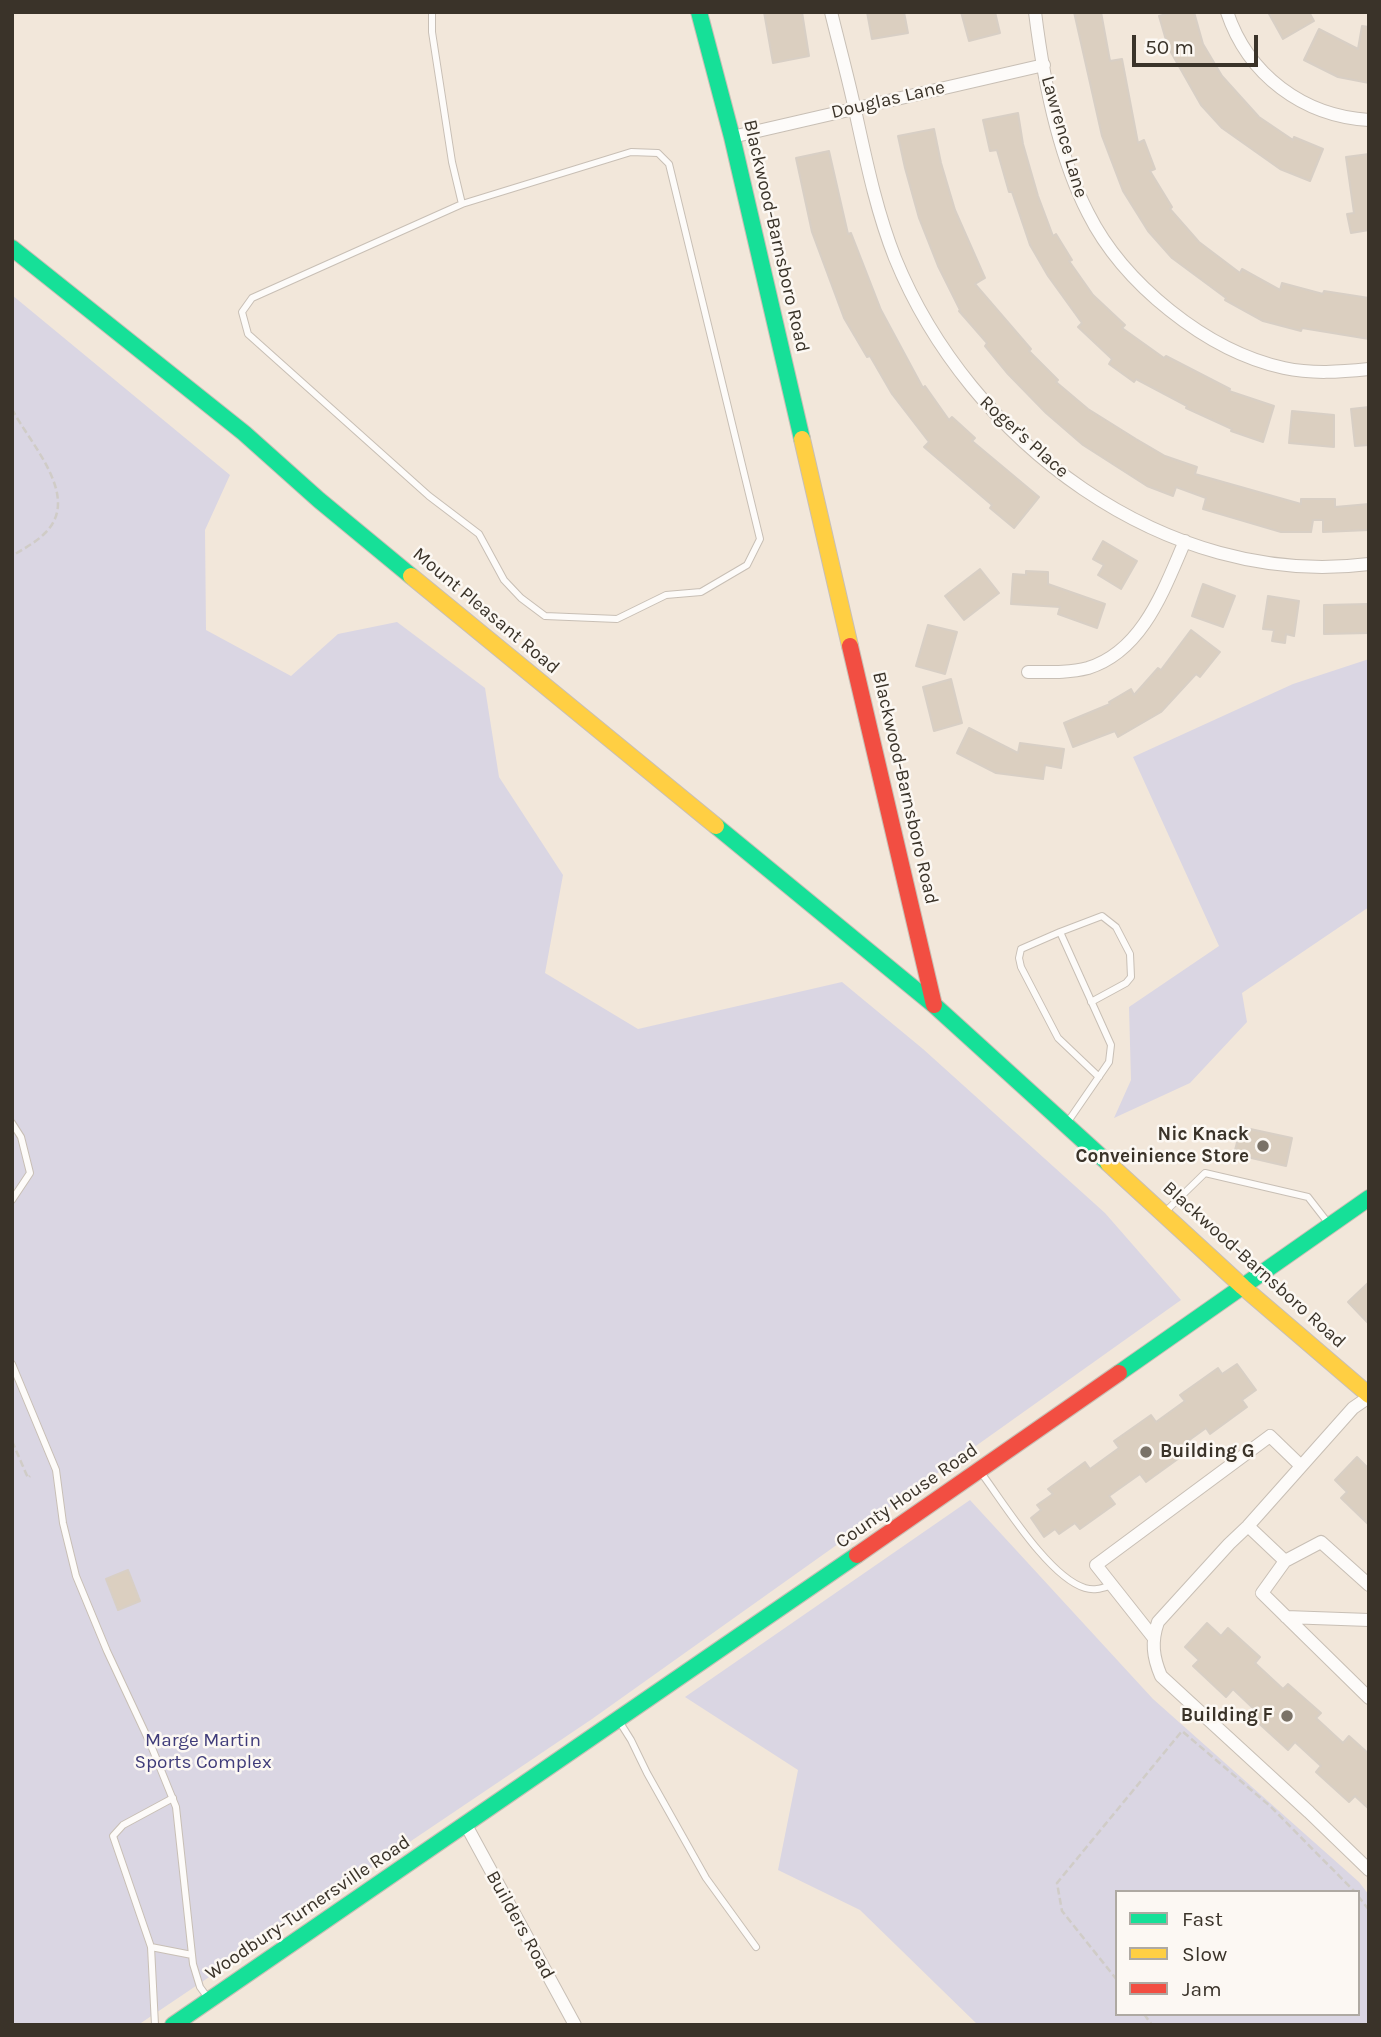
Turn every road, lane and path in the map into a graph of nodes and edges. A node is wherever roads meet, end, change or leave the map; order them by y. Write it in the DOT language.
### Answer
graph roads {
  1 [pos="432,12"];
  2 [pos="699,12"];
  3 [pos="831,12"];
  4 [pos="1035,12"];
  5 [pos="1227,12"];
  6 [pos="1044,65"];
  7 [pos="854,107"];
  8 [pos="1369,120"];
  9 [pos="732,137"];
  10 [pos="462,204"];
  11 [pos="12,248"];
  12 [pos="1369,369"];
  13 [pos="12,409"];
  14 [pos="17,419"];
  15 [pos="12,422"];
  16 [pos="1185,541"];
  17 [pos="12,556"];
  18 [pos="1369,564"];
  19 [pos="1028,672"];
  20 [pos="1059,932"];
  21 [pos="1091,1002"];
  22 [pos="934,1005"];
  23 [pos="1099,1077"];
  24 [pos="12,1123"];
  25 [pos="1066,1124"];
  26 [pos="21,1137"];
  27 [pos="12,1138"];
  28 [pos="1369,1198"];
  29 [pos="12,1200"];
  30 [pos="1164,1213"];
  31 [pos="1330,1226"];
  32 [pos="1243,1287"];
  33 [pos="12,1364"];
  34 [pos="1369,1396"];
  35 [pos="12,1441"];
  36 [pos="1300,1465"];
  37 [pos="980,1471"];
  38 [pos="30,1476"];
  39 [pos="1248,1526"];
  40 [pos="1285,1561"];
  41 [pos="1112,1585"];
  42 [pos="1369,1585"];
  43 [pos="1286,1617"];
  44 [pos="1369,1620"];
  45 [pos="1153,1637"];
  46 [pos="1369,1698"];
  47 [pos="618,1720"];
  48 [pos="173,1798"];
  49 [pos="466,1825"];
  50 [pos="1369,1870"];
  51 [pos="1353,1890"];
  52 [pos="150,1947"];
  53 [pos="756,1947"];
  54 [pos="192,1955"];
  55 [pos="1115,1977"];
  56 [pos="209,2000"];
  57 [pos="155,2025"];
  58 [pos="173,2025"];
  59 [pos="575,2025"];
  1 -- 10 [label="lane"];
  2 -- 9 [label="main road, Blackwood-Barnsboro Road"];
  3 -- 7 [label="street, Roger's Place"];
  4 -- 6 [label="street, Lawrence Lane"];
  5 -- 8 [label="street"];
  6 -- 7 [label="street, Douglas Lane"];
  6 -- 12 [label="street, Lawrence Lane"];
  7 -- 9 [label="street, Douglas Lane"];
  7 -- 16 [label="street, Roger's Place"];
  9 -- 22 [label="main road, Blackwood-Barnsboro Road"];
  10 -- 10 [label="lane"];
  11 -- 22 [label="main road, Mount Pleasant Road"];
  13 -- 14 [label="path"];
  14 -- 15 [label="path"];
  14 -- 17 [label="path"];
  16 -- 18 [label="street, Roger's Place"];
  16 -- 19 [label="street"];
  20 -- 21 [label="lane"];
  20 -- 21 [label="lane"];
  20 -- 23 [label="lane"];
  21 -- 23 [label="lane"];
  22 -- 25 [label="main road, Blackwood-Barnsboro Road"];
  23 -- 25 [label="lane"];
  24 -- 26 [label="lane"];
  25 -- 30 [label="main road, Blackwood-Barnsboro Road"];
  26 -- 27 [label="lane"];
  26 -- 29 [label="lane"];
  28 -- 31 [label="main road, County House Road"];
  30 -- 31 [label="lane"];
  30 -- 32 [label="main road, Blackwood-Barnsboro Road"];
  31 -- 32 [label="main road, County House Road"];
  32 -- 34 [label="main road, Blackwood-Barnsboro Road"];
  32 -- 37 [label="main road, County House Road"];
  33 -- 48 [label="lane"];
  34 -- 36 [label="street"];
  35 -- 38 [label="path"];
  36 -- 39 [label="street"];
  36 -- 41 [label="street"];
  37 -- 41 [label="lane"];
  37 -- 47 [label="main road, County House Road"];
  39 -- 40 [label="street"];
  39 -- 45 [label="street"];
  40 -- 42 [label="street"];
  40 -- 43 [label="street"];
  41 -- 45 [label="street"];
  43 -- 44 [label="street"];
  43 -- 46 [label="street"];
  45 -- 50 [label="street"];
  47 -- 49 [label="main road, County House Road"];
  47 -- 53 [label="lane"];
  48 -- 52 [label="lane"];
  48 -- 54 [label="lane"];
  49 -- 56 [label="main road, Woodbury-Turnersville Road"];
  49 -- 59 [label="street, Builders Road"];
  51 -- 55 [label="path"];
  52 -- 54 [label="lane"];
  52 -- 57 [label="lane"];
  54 -- 56 [label="lane"];
  56 -- 58 [label="main road, Woodbury-Turnersville Road"];
}
